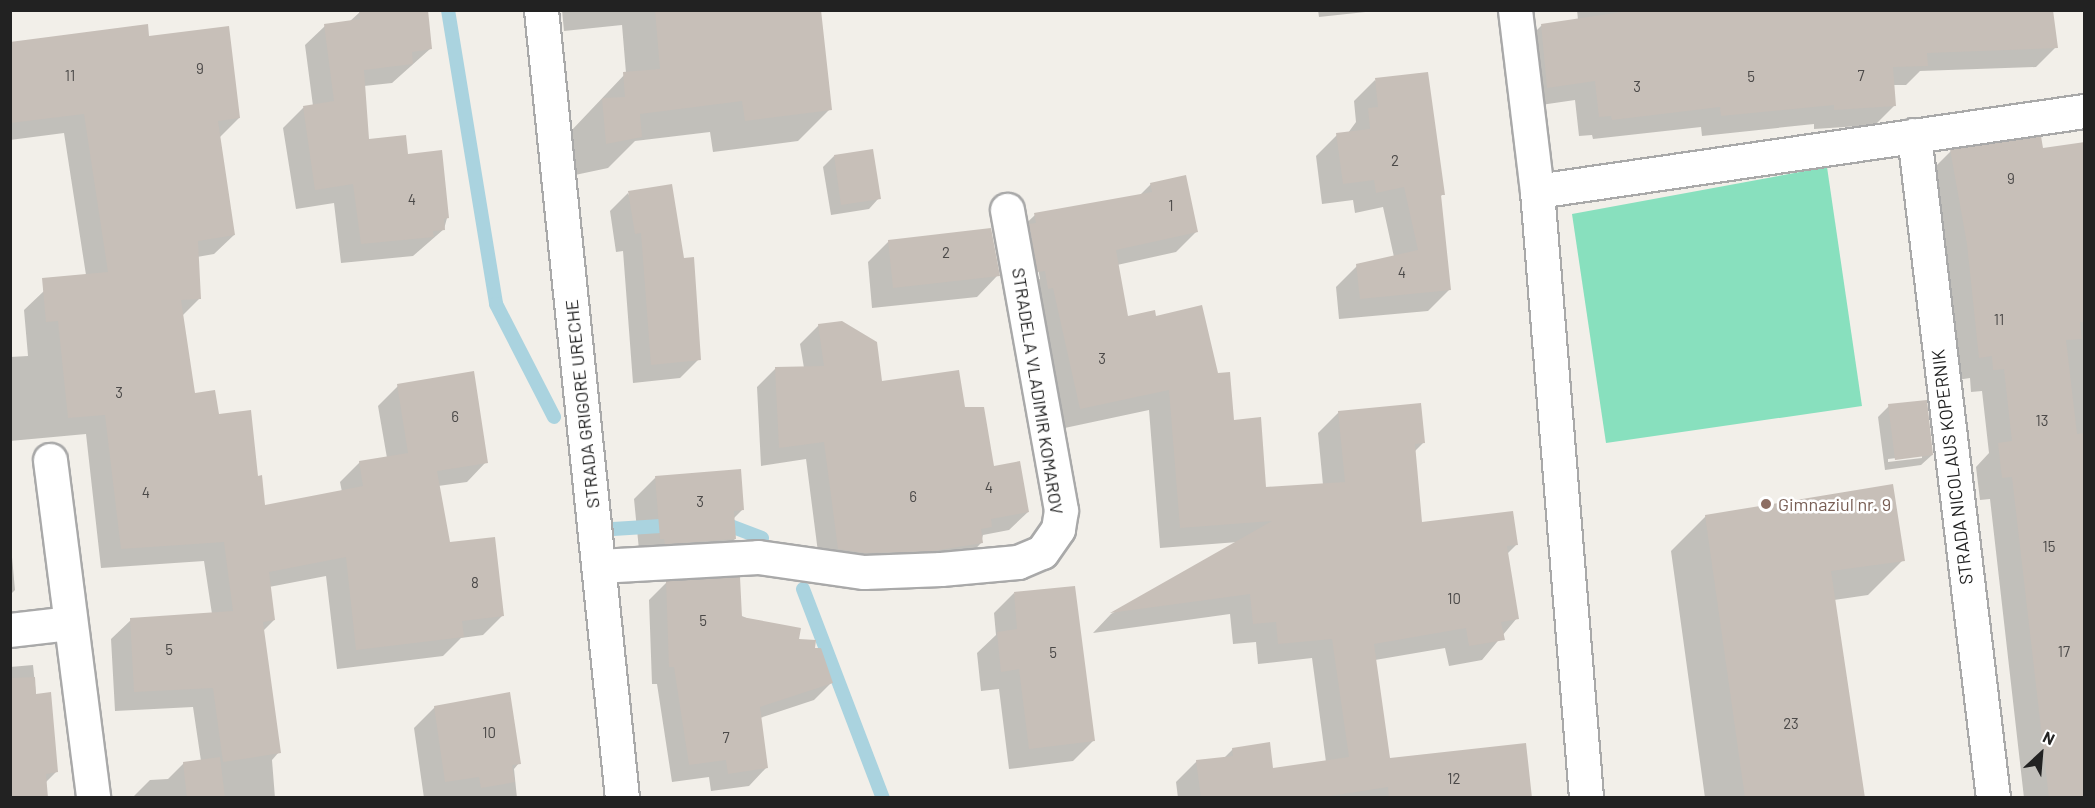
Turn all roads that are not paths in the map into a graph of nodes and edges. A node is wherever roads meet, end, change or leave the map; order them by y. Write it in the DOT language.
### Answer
graph roads {
  1 [pos="541,10"];
  2 [pos="1515,10"];
  3 [pos="2085,111"];
  4 [pos="1914,135"];
  5 [pos="1538,191"];
  6 [pos="1007,210"];
  7 [pos="50,460"];
  8 [pos="599,566"];
  9 [pos="70,622"];
  10 [pos="10,630"];
  11 [pos="93,798"];
  12 [pos="622,798"];
  13 [pos="1586,798"];
  14 [pos="1993,798"];
  1 -- 8 [label="street, STRADA GRIGORE URECHE"];
  2 -- 5 [label="street"];
  3 -- 4 [label="street"];
  4 -- 5 [label="street"];
  4 -- 14 [label="street, STRADA NICOLAUS KOPERNIK"];
  5 -- 13 [label="street"];
  6 -- 8 [label="street, STRADELA VLADIMIR KOMAROV"];
  7 -- 9 [label="street"];
  8 -- 12 [label="street, STRADA GRIGORE URECHE"];
  9 -- 10 [label="street"];
  9 -- 11 [label="street"];
}
